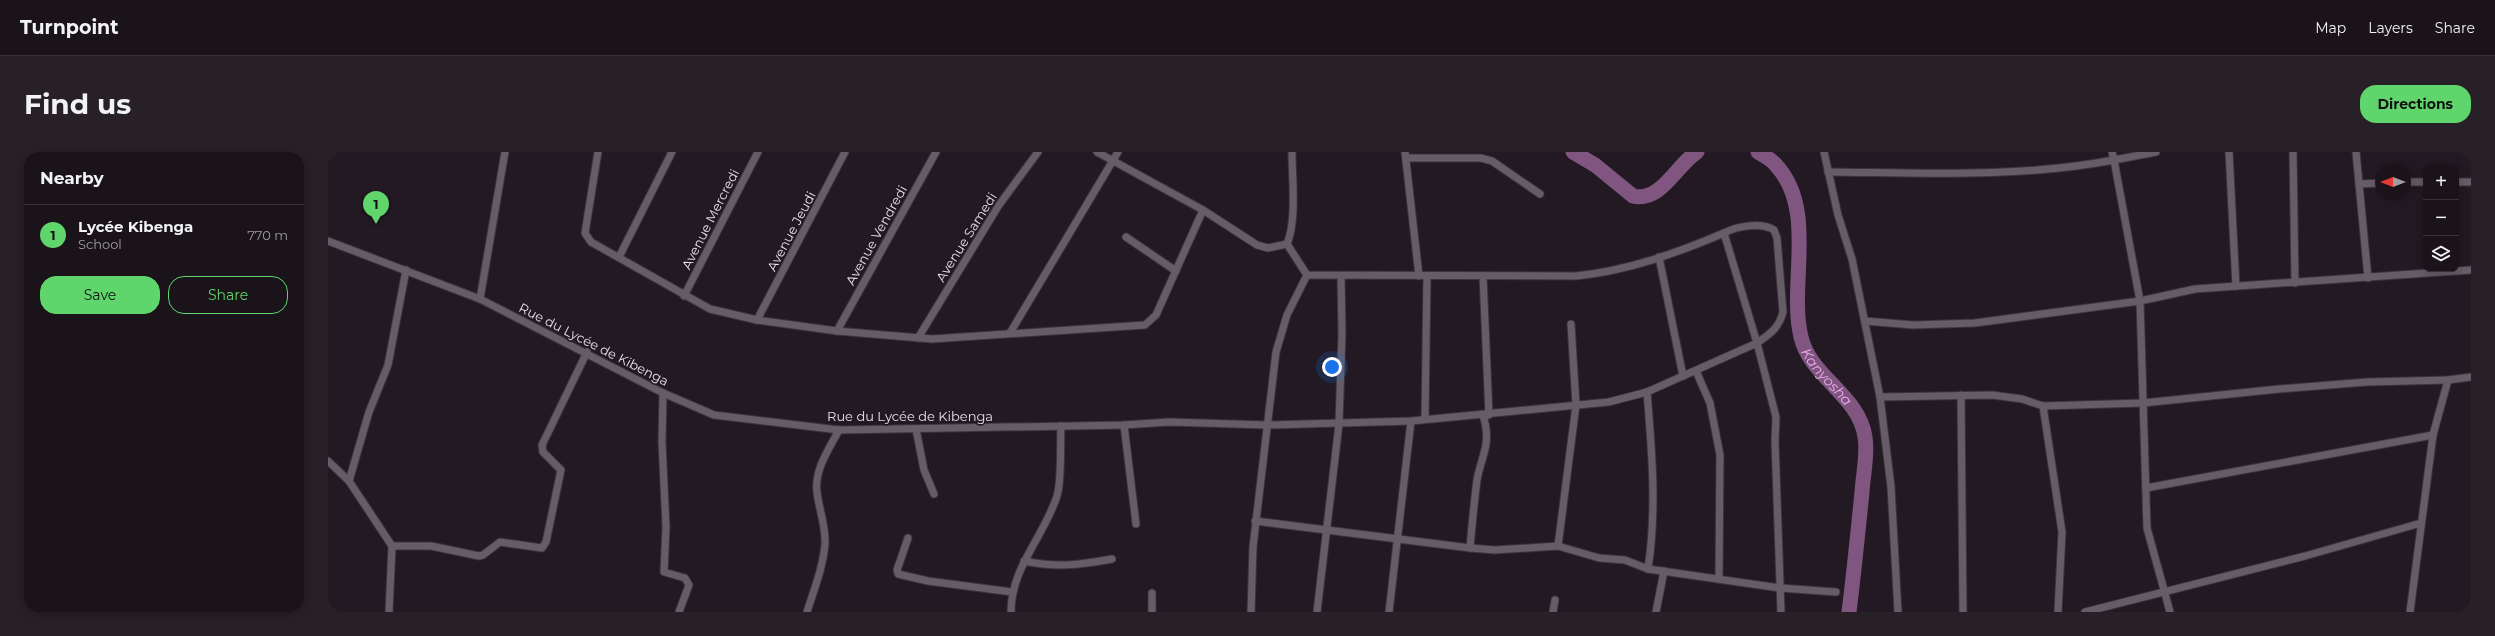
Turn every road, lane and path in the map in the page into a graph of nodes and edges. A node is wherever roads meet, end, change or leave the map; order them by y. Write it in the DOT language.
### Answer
graph roads {
  1 [pos="505,152"];
  2 [pos="598,152"];
  3 [pos="672,152"];
  4 [pos="758,152"];
  5 [pos="845,152"];
  6 [pos="936,152"];
  7 [pos="1038,152"];
  8 [pos="1097,152"];
  9 [pos="1118,152"];
  10 [pos="1292,152"];
  11 [pos="1824,152"];
  12 [pos="2156,152"];
  13 [pos="2229,152"];
  14 [pos="2293,152"];
  15 [pos="2356,152"];
  16 [pos="1406,155"];
  17 [pos="2113,156"];
  18 [pos="1112,162"];
  19 [pos="1828,172"];
  20 [pos="2411,182"];
  21 [pos="2423,182"];
  22 [pos="2459,182"];
  23 [pos="2471,182"];
  24 [pos="2375,183"];
  25 [pos="2359,184"];
  26 [pos="1540,194"];
  27 [pos="1203,210"];
  28 [pos="1724,233"];
  29 [pos="1126,237"];
  30 [pos="328,241"];
  31 [pos="1287,244"];
  32 [pos="619,257"];
  33 [pos="1659,257"];
  34 [pos="406,270"];
  35 [pos="2459,270"];
  36 [pos="2471,270"];
  37 [pos="1176,271"];
  38 [pos="2426,272"];
  39 [pos="1307,274"];
  40 [pos="1342,276"];
  41 [pos="1418,276"];
  42 [pos="1427,276"];
  43 [pos="1483,276"];
  44 [pos="2368,278"];
  45 [pos="2295,283"];
  46 [pos="2236,286"];
  47 [pos="684,296"];
  48 [pos="480,299"];
  49 [pos="2140,301"];
  50 [pos="757,320"];
  51 [pos="1865,321"];
  52 [pos="1571,324"];
  53 [pos="837,331"];
  54 [pos="1010,333"];
  55 [pos="918,338"];
  56 [pos="1757,343"];
  57 [pos="587,352"];
  58 [pos="1696,370"];
  59 [pos="1683,376"];
  60 [pos="2471,377"];
  61 [pos="2448,380"];
  62 [pos="1647,392"];
  63 [pos="663,393"];
  64 [pos="1961,395"];
  65 [pos="1880,397"];
  66 [pos="2143,403"];
  67 [pos="1576,405"];
  68 [pos="2043,406"];
  69 [pos="1486,415"];
  70 [pos="1426,419"];
  71 [pos="1411,421"];
  72 [pos="1339,424"];
  73 [pos="1124,425"];
  74 [pos="1267,425"];
  75 [pos="1061,426"];
  76 [pos="916,428"];
  77 [pos="839,430"];
  78 [pos="2433,435"];
  79 [pos="328,461"];
  80 [pos="349,481"];
  81 [pos="2146,488"];
  82 [pos="934,494"];
  83 [pos="1255,521"];
  84 [pos="2421,523"];
  85 [pos="1136,524"];
  86 [pos="1328,530"];
  87 [pos="908,538"];
  88 [pos="1398,540"];
  89 [pos="392,546"];
  90 [pos="1558,546"];
  91 [pos="1470,548"];
  92 [pos="1112,559"];
  93 [pos="1024,560"];
  94 [pos="1648,569"];
  95 [pos="1664,571"];
  96 [pos="1719,579"];
  97 [pos="1780,588"];
  98 [pos="1012,592"];
  99 [pos="1836,592"];
  100 [pos="2164,592"];
  101 [pos="1152,593"];
  102 [pos="1555,600"];
  103 [pos="389,612"];
  104 [pos="679,612"];
  105 [pos="807,612"];
  106 [pos="1012,612"];
  107 [pos="1152,612"];
  108 [pos="1251,612"];
  109 [pos="1317,612"];
  110 [pos="1389,612"];
  111 [pos="1553,612"];
  112 [pos="1656,612"];
  113 [pos="1781,612"];
  114 [pos="1898,612"];
  115 [pos="1964,612"];
  116 [pos="2058,612"];
  117 [pos="2085,612"];
  118 [pos="2170,612"];
  119 [pos="2410,612"];
  1 -- 48 [label="street"];
  2 -- 32 [label="street"];
  3 -- 32 [label="street"];
  4 -- 47 [label="street, Avenue Mercredi"];
  5 -- 50 [label="street, Avenue Jeudi"];
  6 -- 53 [label="street, Avenue Vendredi"];
  7 -- 55 [label="street, Avenue Samedi"];
  8 -- 18 [label="street"];
  9 -- 18 [label="street"];
  10 -- 31 [label="street"];
  11 -- 19 [label="street"];
  12 -- 17 [label="street"];
  13 -- 46 [label="street"];
  14 -- 45 [label="street"];
  15 -- 25 [label="street"];
  16 -- 26 [label="street"];
  16 -- 41 [label="street"];
  17 -- 19 [label="street"];
  17 -- 49 [label="street"];
  18 -- 27 [label="street"];
  18 -- 54 [label="street"];
  19 -- 51 [label="street"];
  20 -- 21 [label="street"];
  22 -- 23 [label="street"];
  24 -- 25 [label="street"];
  25 -- 44 [label="street"];
  27 -- 31 [label="street"];
  27 -- 37 [label="street"];
  28 -- 33 [label="street"];
  28 -- 56 [label="street"];
  28 -- 56 [label="street, Rue du Lycée de Kibenga"];
  29 -- 37 [label="street"];
  30 -- 34 [label="street, Rue du Lycée de Kibenga"];
  31 -- 39 [label="street"];
  32 -- 47 [label="street"];
  33 -- 43 [label="street"];
  33 -- 59 [label="street"];
  34 -- 48 [label="street, Rue du Lycée de Kibenga"];
  34 -- 80 [label="street"];
  35 -- 36 [label="street"];
  37 -- 54 [label="street"];
  38 -- 44 [label="street"];
  39 -- 40 [label="street"];
  39 -- 74 [label="street"];
  40 -- 41 [label="street"];
  40 -- 72 [label="street"];
  41 -- 42 [label="street"];
  42 -- 43 [label="street"];
  42 -- 70 [label="street"];
  43 -- 69 [label="street"];
  44 -- 45 [label="street"];
  45 -- 46 [label="street"];
  46 -- 49 [label="street"];
  47 -- 50 [label="street"];
  48 -- 57 [label="street, Rue du Lycée de Kibenga"];
  49 -- 51 [label="street"];
  49 -- 66 [label="street"];
  50 -- 53 [label="street"];
  51 -- 65 [label="street"];
  52 -- 67 [label="street"];
  53 -- 55 [label="street"];
  54 -- 55 [label="street"];
  56 -- 58 [label="street, Rue du Lycée de Kibenga"];
  56 -- 97 [label="street"];
  57 -- 63 [label="street, Rue du Lycée de Kibenga"];
  57 -- 89 [label="street"];
  58 -- 59 [label="street, Rue du Lycée de Kibenga"];
  58 -- 96 [label="street"];
  59 -- 62 [label="street, Rue du Lycée de Kibenga"];
  60 -- 61 [label="street"];
  61 -- 66 [label="street"];
  61 -- 78 [label="street"];
  62 -- 67 [label="street, Rue du Lycée de Kibenga"];
  62 -- 94 [label="street"];
  63 -- 77 [label="street, Rue du Lycée de Kibenga"];
  63 -- 104 [label="street"];
  64 -- 65 [label="street"];
  64 -- 68 [label="street"];
  64 -- 115 [label="street"];
  65 -- 114 [label="street"];
  66 -- 68 [label="street"];
  66 -- 81 [label="street"];
  67 -- 69 [label="street, Rue du Lycée de Kibenga"];
  67 -- 90 [label="street"];
  68 -- 116 [label="street"];
  69 -- 70 [label="street, Rue du Lycée de Kibenga"];
  69 -- 91 [label="street"];
  70 -- 71 [label="street, Rue du Lycée de Kibenga"];
  71 -- 72 [label="street, Rue du Lycée de Kibenga"];
  71 -- 88 [label="street"];
  72 -- 74 [label="street, Rue du Lycée de Kibenga"];
  72 -- 86 [label="street"];
  73 -- 74 [label="street, Rue du Lycée de Kibenga"];
  73 -- 75 [label="street, Rue du Lycée de Kibenga"];
  73 -- 85 [label="street"];
  74 -- 83 [label="street"];
  75 -- 76 [label="street, Rue du Lycée de Kibenga"];
  75 -- 93 [label="street"];
  76 -- 77 [label="street, Rue du Lycée de Kibenga"];
  76 -- 82 [label="street"];
  77 -- 105 [label="street"];
  78 -- 81 [label="street"];
  78 -- 84 [label="street"];
  79 -- 80 [label="street"];
  80 -- 89 [label="street"];
  81 -- 100 [label="street"];
  83 -- 86 [label="street"];
  83 -- 108 [label="street"];
  84 -- 100 [label="street"];
  84 -- 119 [label="street"];
  86 -- 88 [label="street"];
  86 -- 109 [label="street"];
  87 -- 98 [label="street"];
  88 -- 91 [label="street"];
  88 -- 110 [label="street"];
  89 -- 103 [label="street"];
  90 -- 91 [label="street"];
  90 -- 94 [label="street"];
  92 -- 93 [label="street"];
  93 -- 98 [label="street"];
  94 -- 95 [label="street"];
  95 -- 96 [label="street"];
  95 -- 112 [label="street"];
  96 -- 97 [label="street"];
  97 -- 99 [label="street"];
  97 -- 113 [label="street"];
  98 -- 106 [label="street"];
  100 -- 117 [label="street"];
  100 -- 118 [label="street"];
  101 -- 107 [label="street"];
  102 -- 111 [label="street"];
}
